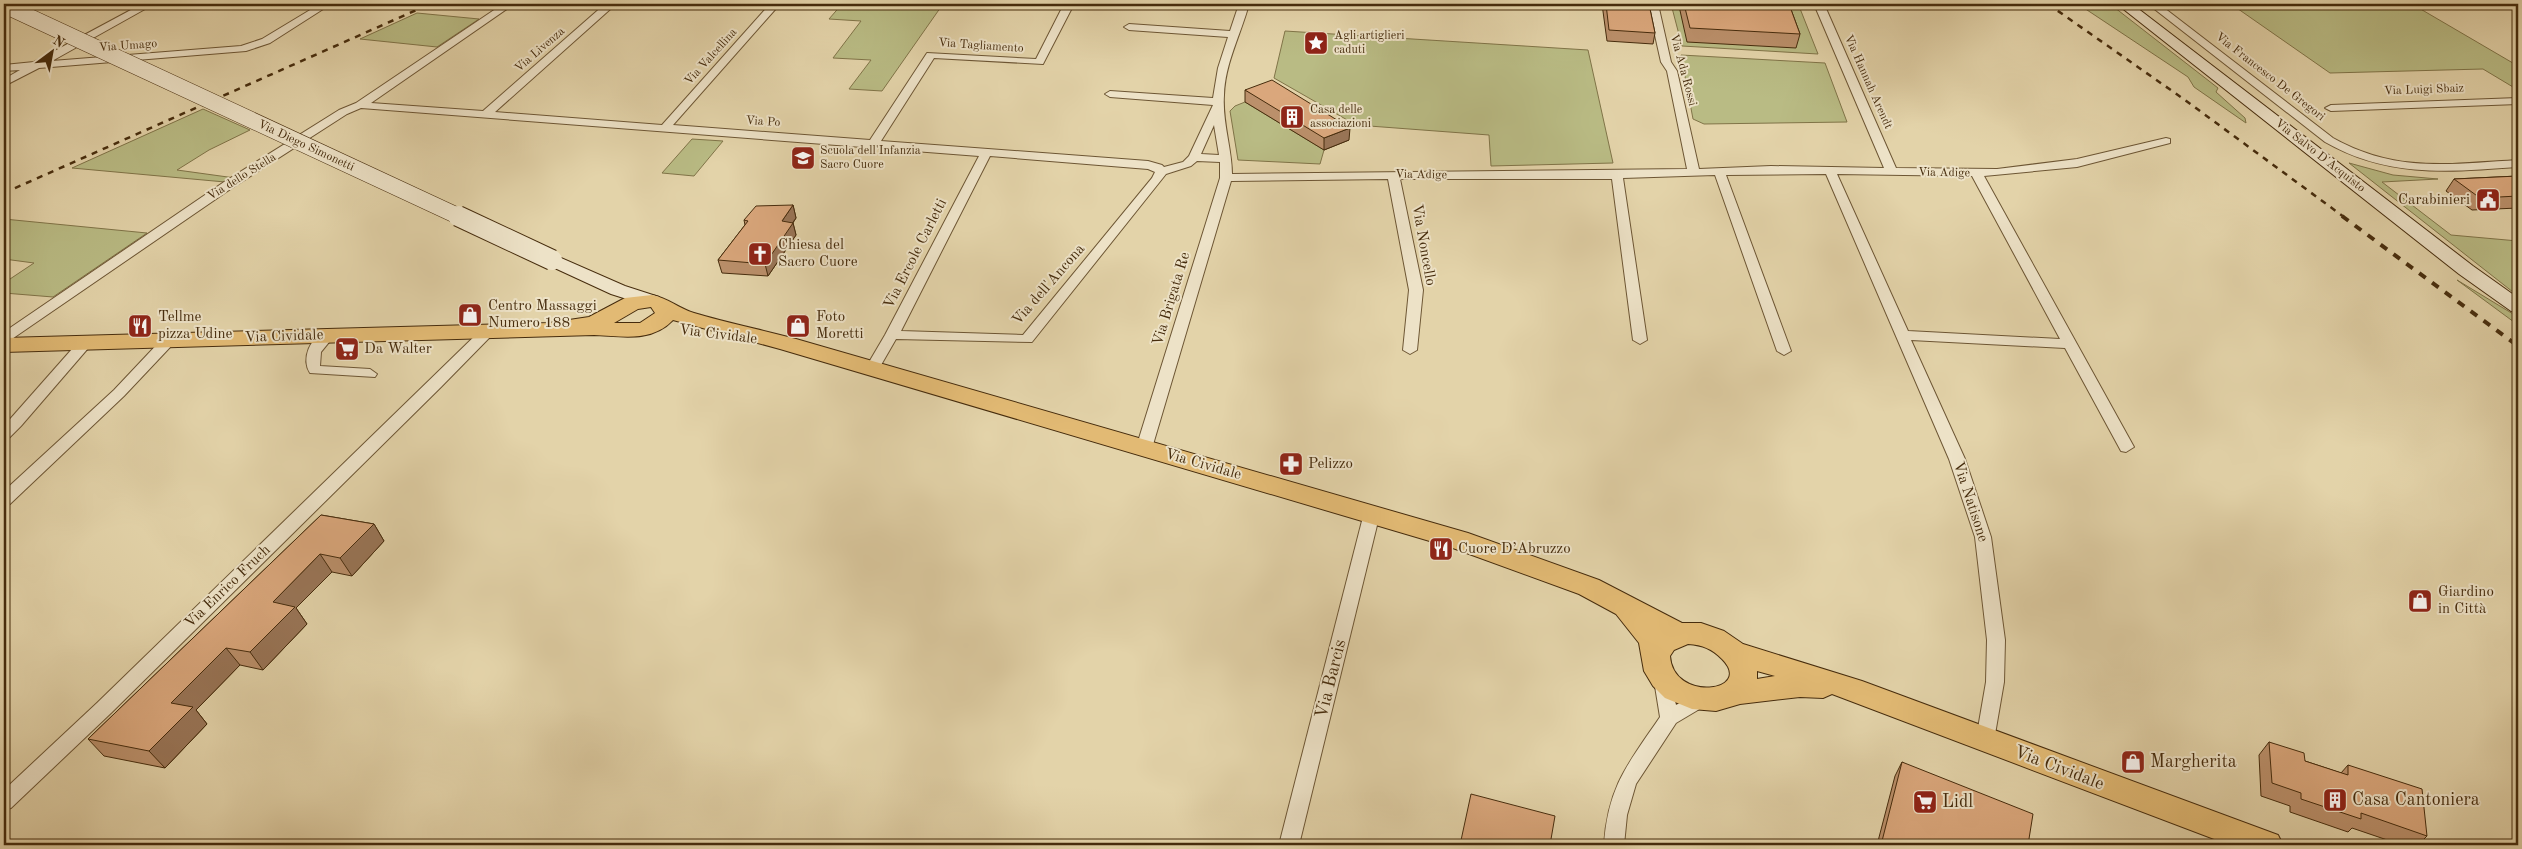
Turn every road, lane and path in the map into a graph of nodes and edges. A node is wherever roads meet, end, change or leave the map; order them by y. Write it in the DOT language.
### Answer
graph roads {
  1 [pos="27,4"];
  2 [pos="149,4"];
  3 [pos="326,4"];
  4 [pos="509,4"];
  5 [pos="611,4"];
  6 [pos="775,4"];
  7 [pos="1069,4"];
  8 [pos="1244,4"];
  9 [pos="1654,4"];
  10 [pos="1819,4"];
  11 [pos="2124,4"];
  12 [pos="2153,4"];
  13 [pos="4,5"];
  14 [pos="4,16"];
  15 [pos="1129,27"];
  16 [pos="1235,34"];
  17 [pos="38,66"];
  18 [pos="4,68"];
  19 [pos="4,83"];
  20 [pos="1110,94"];
  21 [pos="2518,101"];
  22 [pos="1218,103"];
  23 [pos="360,105"];
  24 [pos="2331,108"];
  25 [pos="486,114"];
  26 [pos="665,128"];
  27 [pos="1205,131"];
  28 [pos="1222,132"];
  29 [pos="2166,141"];
  30 [pos="873,144"];
  31 [pos="986,152"];
  32 [pos="1194,157"];
  33 [pos="1227,159"];
  34 [pos="2518,164"];
  35 [pos="1719,171"];
  36 [pos="1830,171"];
  37 [pos="1161,172"];
  38 [pos="1694,172"];
  39 [pos="1892,172"];
  40 [pos="1976,173"];
  41 [pos="1393,175"];
  42 [pos="1617,176"];
  43 [pos="1226,178"];
  44 [pos="608,286"];
  45 [pos="659,305"];
  46 [pos="2518,307"];
  47 [pos="618,319"];
  48 [pos="648,328"];
  49 [pos="478,331"];
  50 [pos="892,335"];
  51 [pos="1901,335"];
  52 [pos="326,336"];
  53 [pos="4,338"];
  54 [pos="168,340"];
  55 [pos="1640,340"];
  56 [pos="85,343"];
  57 [pos="788,344"];
  58 [pos="2069,344"];
  59 [pos="4,345"];
  60 [pos="1410,350"];
  61 [pos="1784,350"];
  62 [pos="872,369"];
  63 [pos="370,374"];
  64 [pos="4,434"];
  65 [pos="2126,447"];
  66 [pos="1144,448"];
  67 [pos="4,500"];
  68 [pos="1372,513"];
  69 [pos="1613,599"];
  70 [pos="1678,634"];
  71 [pos="1733,652"];
  72 [pos="1660,666"];
  73 [pos="1852,689"];
  74 [pos="1734,693"];
  75 [pos="1701,699"];
  76 [pos="1669,718"];
  77 [pos="1985,740"];
  78 [pos="4,802"];
  79 [pos="1289,845"];
  80 [pos="1614,845"];
  81 [pos="2267,845"];
  1 -- 14 [label="street"];
  2 -- 17 [label="street"];
  3 -- 17 [label="street, Via Umago"];
  4 -- 23 [label="street, Via dello Stella"];
  5 -- 25 [label="street, Via Livenza"];
  6 -- 26 [label="street, Via Valcellina"];
  7 -- 30 [label="street, Via Tagliamento"];
  8 -- 16 [label="street, Via Brigata Re"];
  9 -- 38 [label="street, Via Ada Rossi"];
  10 -- 39 [label="street, Via Hannah Arendt"];
  11 -- 46 [label="main road, Via Salvo D'Acquisto"];
  12 -- 34 [label="street, Via Francesco De Gregori"];
  13 -- 44 [label="main road, Via Diego Simonetti, bridge"];
  15 -- 16 [label="street"];
  16 -- 22 [label="street, Via Brigata Re"];
  17 -- 18 [label="street, Via Umago"];
  17 -- 19 [label="street"];
  20 -- 22 [label="street"];
  21 -- 24 [label="street, Via Luigi Sbaiz"];
  22 -- 27 [label="street, Via Brigata Re"];
  22 -- 28 [label="street, Via Brigata Re"];
  23 -- 25 [label="street, Via Po"];
  23 -- 53 [label="street, Via dello Stella"];
  25 -- 26 [label="street, Via Po"];
  26 -- 30 [label="street, Via Po"];
  27 -- 28 [label="street"];
  27 -- 32 [label="street, Via Brigata Re"];
  28 -- 33 [label="street, Via Brigata Re"];
  29 -- 40 [label="street, Via Adige"];
  30 -- 31 [label="street, Via Po"];
  31 -- 37 [label="street, Via Po"];
  31 -- 50 [label="street, Via Ercole Carletti"];
  32 -- 33 [label="street"];
  32 -- 37 [label="street"];
  33 -- 43 [label="street, Via Brigata Re"];
  35 -- 36 [label="street, Via Adige"];
  35 -- 38 [label="street, Via Adige"];
  35 -- 61 [label="street"];
  36 -- 39 [label="street, Via Adige"];
  36 -- 51 [label="street, Via Natisone"];
  37 -- 50 [label="street, Via dell'Ancona"];
  38 -- 42 [label="street, Via Adige"];
  39 -- 40 [label="street, Via Adige"];
  40 -- 58 [label="street"];
  41 -- 42 [label="street, Via Adige"];
  41 -- 43 [label="street, Via Adige"];
  41 -- 60 [label="street, Via Noncello"];
  42 -- 55 [label="street"];
  43 -- 66 [label="street, Via Brigata Re"];
  44 -- 45 [label="main road, Via Diego Simonetti"];
  44 -- 47 [label="main road"];
  45 -- 47 [label="main road, Via Cividale"];
  45 -- 48 [label="main road, Via Cividale"];
  45 -- 57 [label="main road, Via Cividale"];
  47 -- 48 [label="main road, Via Cividale"];
  47 -- 49 [label="main road, Via Cividale"];
  48 -- 57 [label="main road, Via Cividale"];
  49 -- 52 [label="main road, Via Cividale"];
  49 -- 78 [label="street, Via Enrico Fruch"];
  50 -- 62 [label="street, Via Ercole Carletti"];
  51 -- 58 [label="street"];
  51 -- 77 [label="street, Via Natisone"];
  52 -- 54 [label="main road, Via Cividale"];
  52 -- 63 [label="street"];
  54 -- 56 [label="main road, Via Cividale"];
  54 -- 67 [label="street"];
  56 -- 59 [label="main road, Via Cividale"];
  56 -- 64 [label="street"];
  57 -- 62 [label="main road, Via Cividale"];
  58 -- 65 [label="street"];
  62 -- 66 [label="main road, Via Cividale"];
  66 -- 68 [label="main road, Via Cividale"];
  68 -- 69 [label="main road, Via Cividale"];
  68 -- 79 [label="street, Via Barcis"];
  69 -- 70 [label="main road, Via Cividale"];
  69 -- 72 [label="main road, Via Cividale"];
  70 -- 71 [label="main road, Via Cividale"];
  70 -- 72 [label="main road"];
  71 -- 73 [label="main road, Via Cividale"];
  71 -- 74 [label="main road"];
  72 -- 75 [label="main road, Via Cividale"];
  72 -- 76 [label="street"];
  73 -- 74 [label="main road, Via Cividale"];
  73 -- 77 [label="main road, Via Cividale"];
  74 -- 75 [label="main road, Via Cividale"];
  75 -- 76 [label="street"];
  76 -- 80 [label="street"];
  77 -- 81 [label="main road, Via Cividale"];
}
